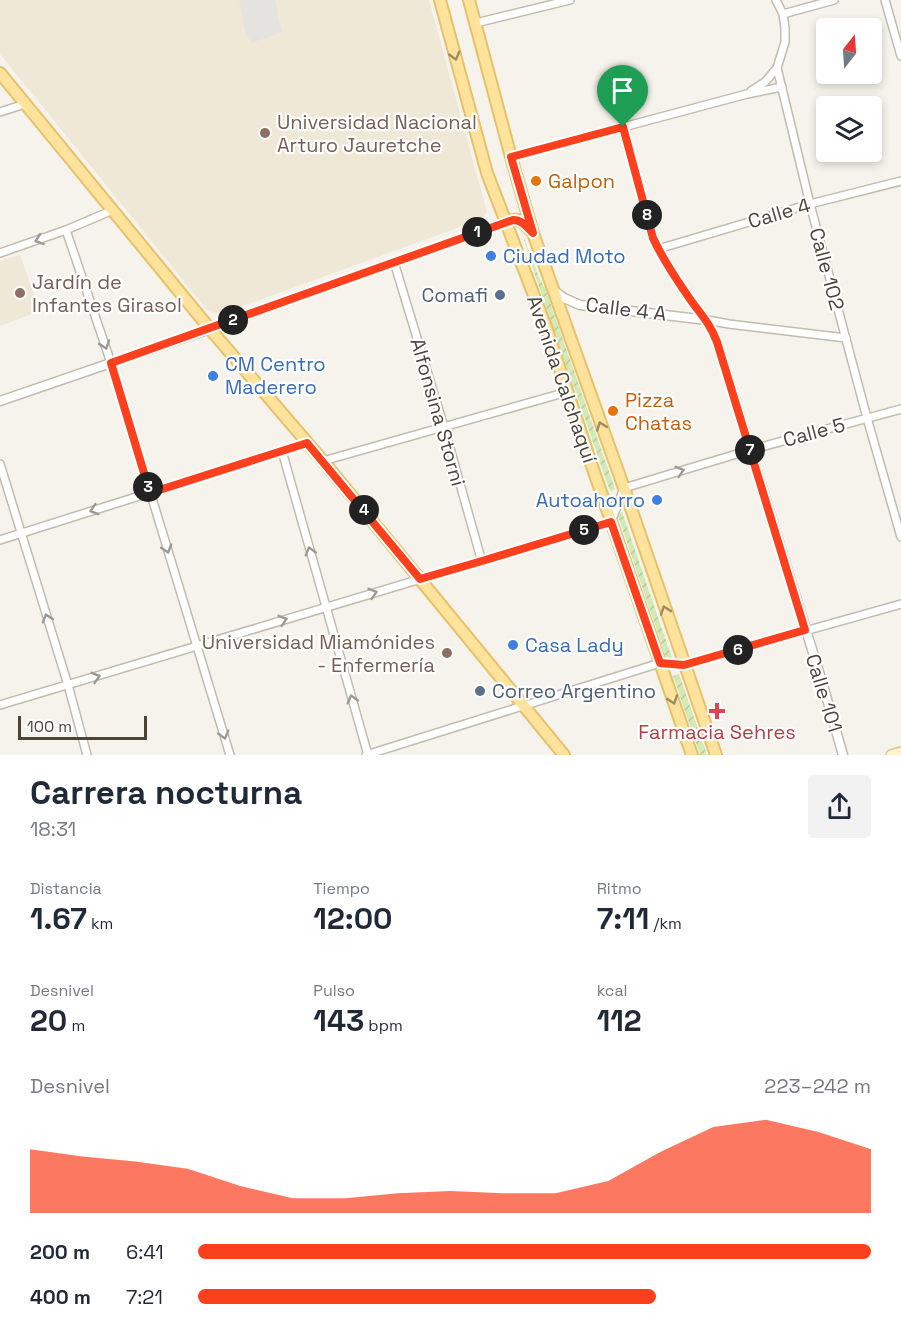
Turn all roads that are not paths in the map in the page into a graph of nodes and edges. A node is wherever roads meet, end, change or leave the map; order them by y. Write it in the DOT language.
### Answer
graph roads {
  1 [pos="440,0"];
  2 [pos="469,0"];
  3 [pos="570,0"];
  4 [pos="776,0"];
  5 [pos="834,0"];
  6 [pos="885,0"];
  7 [pos="783,14"];
  8 [pos="476,23"];
  9 [pos="901,56"];
  10 [pos="777,68"];
  11 [pos="0,73"];
  12 [pos="782,87"];
  13 [pos="747,94"];
  14 [pos="25,104"];
  15 [pos="0,112"];
  16 [pos="623,127"];
  17 [pos="511,157"];
  18 [pos="901,182"];
  19 [pos="810,204"];
  20 [pos="113,210"];
  21 [pos="505,222"];
  22 [pos="66,230"];
  23 [pos="533,233"];
  24 [pos="658,249"];
  25 [pos="0,253"];
  26 [pos="394,262"];
  27 [pos="553,290"];
  28 [pos="707,320"];
  29 [pos="210,329"];
  30 [pos="846,338"];
  31 [pos="111,363"];
  32 [pos="567,392"];
  33 [pos="0,401"];
  34 [pos="901,409"];
  35 [pos="867,418"];
  36 [pos="444,427"];
  37 [pos="307,443"];
  38 [pos="750,450"];
  39 [pos="282,451"];
  40 [pos="323,461"];
  41 [pos="0,464"];
  42 [pos="624,488"];
  43 [pos="150,493"];
  44 [pos="611,522"];
  45 [pos="22,533"];
  46 [pos="901,537"];
  47 [pos="0,540"];
  48 [pos="482,561"];
  49 [pos="420,579"];
  50 [pos="901,604"];
  51 [pos="325,607"];
  52 [pos="805,630"];
  53 [pos="198,645"];
  54 [pos="660,663"];
  55 [pos="684,665"];
  56 [pos="68,686"];
  57 [pos="0,705"];
  58 [pos="525,706"];
  59 [pos="901,752"];
  60 [pos="87,755"];
  61 [pos="230,755"];
  62 [pos="367,755"];
  63 [pos="564,755"];
  64 [pos="692,755"];
  65 [pos="716,755"];
  66 [pos="843,755"];
  67 [pos="891,755"];
  1 -- 21 [label="main road, Avenida Calchaquí, one-way"];
  2 -- 8 [label="main road, Avenida Calchaquí"];
  3 -- 8 [label="street"];
  4 -- 7 [label="street"];
  5 -- 7 [label="street"];
  6 -- 9 [label="street"];
  7 -- 10 [label="street"];
  8 -- 17 [label="main road, Avenida Calchaquí"];
  10 -- 12 [label="street, Calle 102"];
  10 -- 13 [label="street"];
  11 -- 14 [label="main road"];
  12 -- 13 [label="street"];
  12 -- 19 [label="street, Calle 102"];
  13 -- 16 [label="street"];
  14 -- 15 [label="street"];
  14 -- 20 [label="main road"];
  16 -- 17 [label="street"];
  16 -- 24 [label="street, Calle 101"];
  17 -- 23 [label="main road, Avenida Calchaquí"];
  18 -- 19 [label="street, Calle 4"];
  19 -- 24 [label="street, Calle 4"];
  19 -- 30 [label="street, Calle 102"];
  20 -- 22 [label="street"];
  20 -- 29 [label="main road"];
  21 -- 23 [label="main road"];
  21 -- 26 [label="street"];
  21 -- 32 [label="main road, Avenida Calchaquí"];
  22 -- 25 [label="street, one-way"];
  22 -- 31 [label="street, one-way"];
  23 -- 27 [label="main road, Avenida Calchaquí"];
  24 -- 28 [label="street, Calle 101"];
  26 -- 29 [label="street"];
  26 -- 36 [label="street, Alfonsina Storni"];
  27 -- 28 [label="street, Calle 4 A"];
  42 -- 27 [label="main road, Avenida Calchaquí, one-way"];
  28 -- 30 [label="street, Calle 4 A"];
  28 -- 38 [label="street, Calle 101"];
  29 -- 31 [label="street"];
  29 -- 37 [label="main road"];
  30 -- 35 [label="street, Calle 102"];
  31 -- 33 [label="street"];
  31 -- 43 [label="street"];
  32 -- 36 [label="street"];
  32 -- 44 [label="main road, Avenida Calchaquí"];
  34 -- 35 [label="street, Calle 5"];
  35 -- 38 [label="street, Calle 5"];
  35 -- 46 [label="street, Calle 102"];
  36 -- 40 [label="street"];
  36 -- 48 [label="street, Alfonsina Storni"];
  37 -- 39 [label="street"];
  37 -- 40 [label="main road"];
  42 -- 38 [label="street, Calle 5, one-way"];
  38 -- 52 [label="street, Calle 101"];
  39 -- 43 [label="street"];
  51 -- 39 [label="street, one-way"];
  40 -- 49 [label="main road"];
  41 -- 45 [label="street"];
  42 -- 44 [label="street"];
  55 -- 42 [label="main road, Avenida Calchaquí, one-way"];
  43 -- 45 [label="street, one-way"];
  43 -- 53 [label="street, one-way"];
  44 -- 48 [label="street"];
  44 -- 54 [label="main road, Avenida Calchaquí"];
  45 -- 47 [label="street"];
  56 -- 45 [label="street, one-way"];
  48 -- 49 [label="street"];
  51 -- 49 [label="street, one-way"];
  49 -- 58 [label="main road"];
  50 -- 52 [label="street"];
  53 -- 51 [label="street, one-way"];
  62 -- 51 [label="street, one-way"];
  52 -- 55 [label="street"];
  52 -- 66 [label="street, Calle 101"];
  56 -- 53 [label="street, one-way"];
  53 -- 61 [label="street, one-way"];
  54 -- 55 [label="street"];
  54 -- 58 [label="street"];
  54 -- 64 [label="main road, Avenida Calchaquí, one-way"];
  55 -- 65 [label="main road, Avenida Calchaquí"];
  56 -- 57 [label="street"];
  56 -- 60 [label="street"];
  58 -- 62 [label="street"];
  58 -- 63 [label="main road"];
  59 -- 67 [label="main road"];
}
